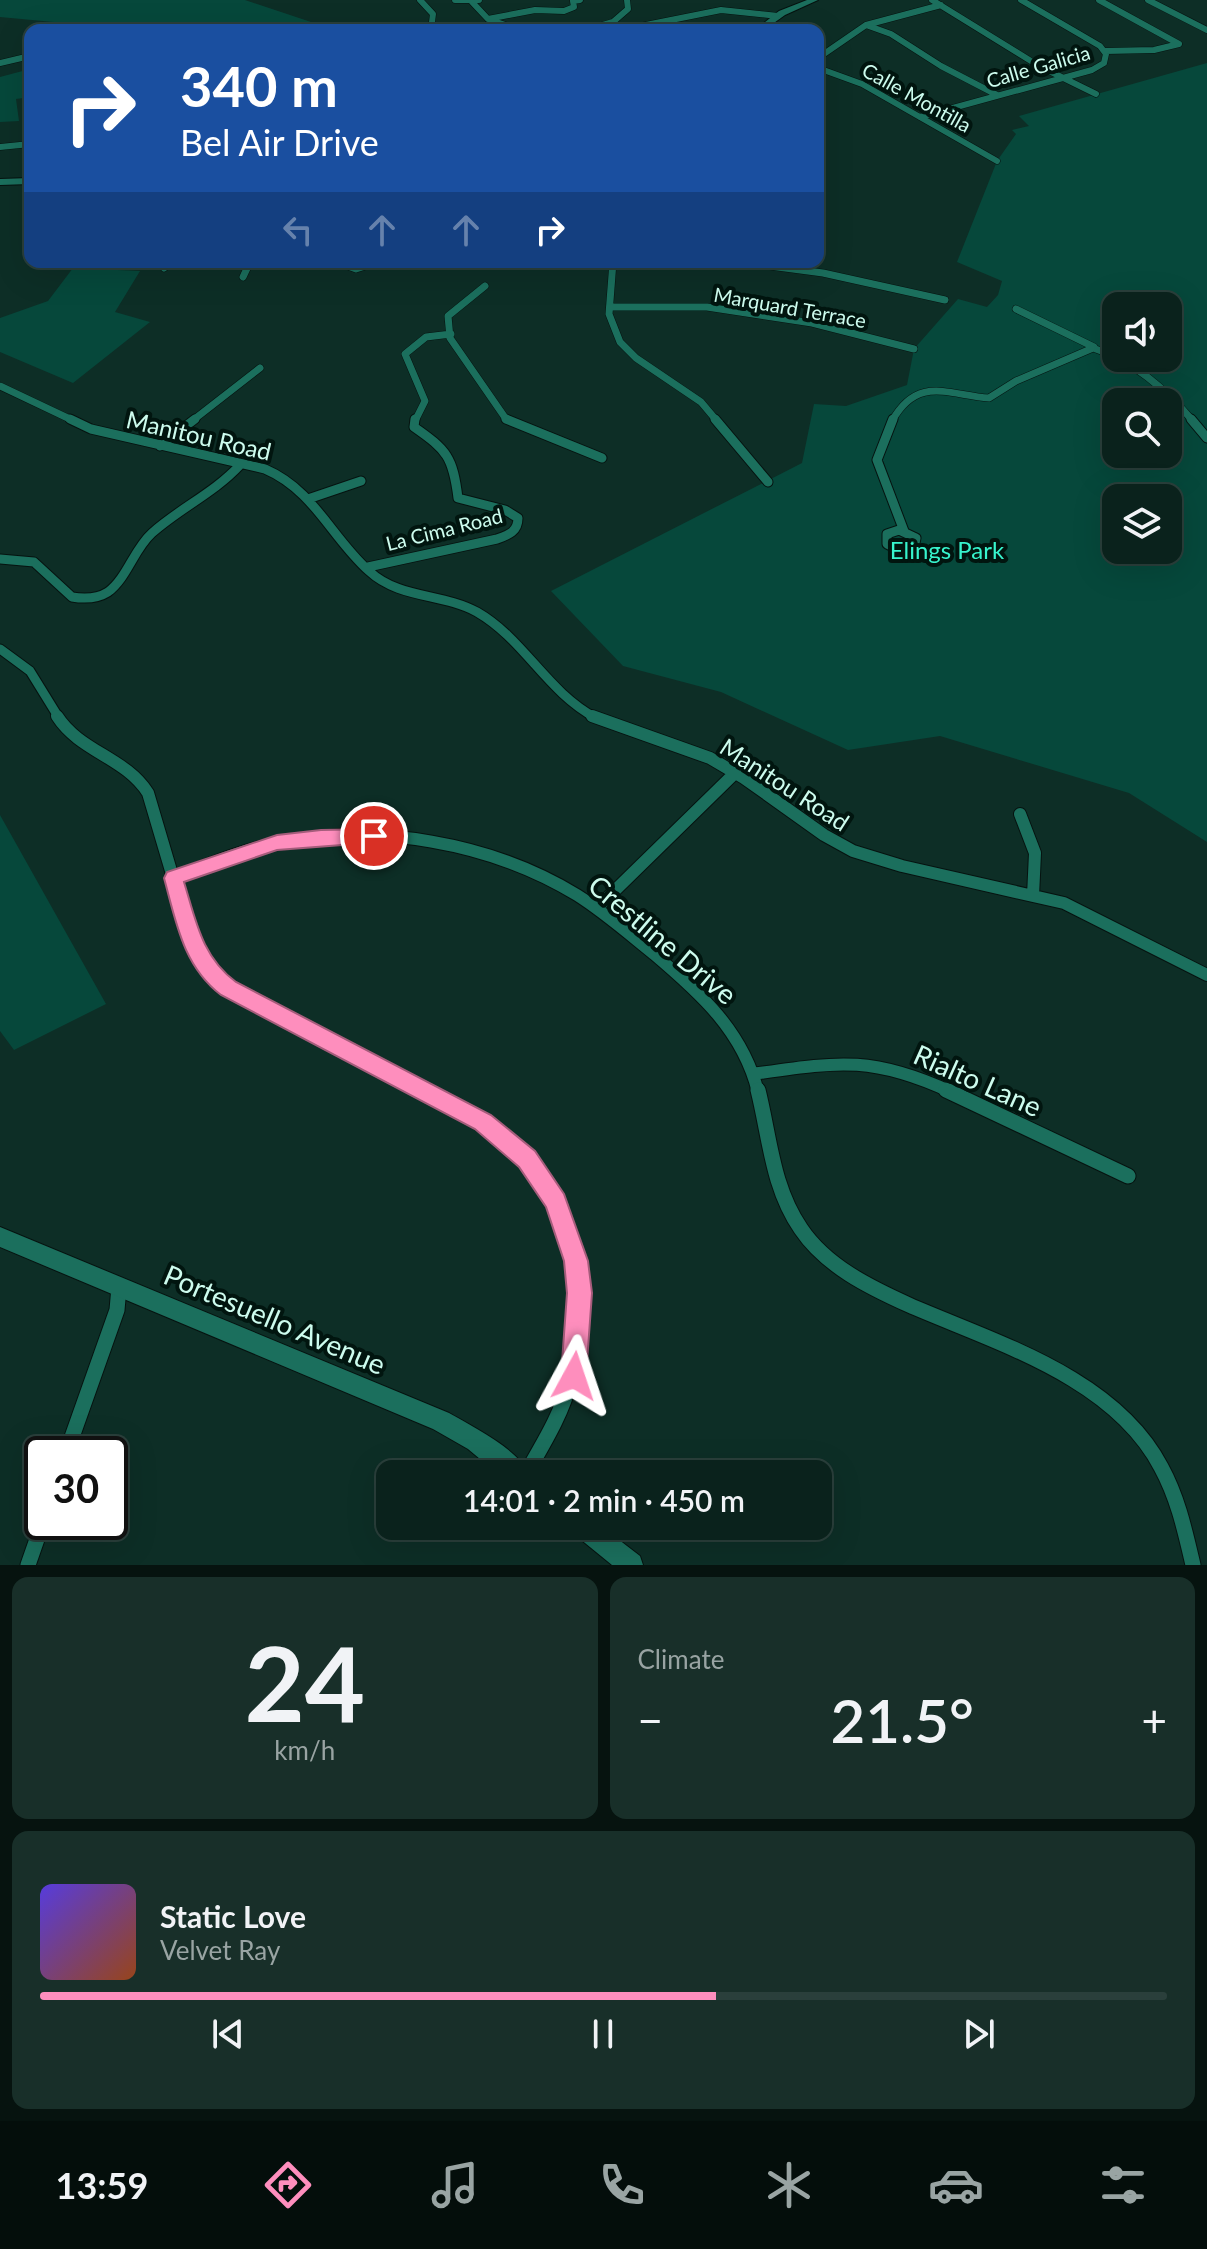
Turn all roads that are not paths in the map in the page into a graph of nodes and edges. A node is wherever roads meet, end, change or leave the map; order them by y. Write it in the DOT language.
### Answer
graph roads {
  1 [pos="420,0"];
  2 [pos="455,0"];
  3 [pos="574,0"];
  4 [pos="627,0"];
  5 [pos="814,0"];
  6 [pos="932,0"];
  7 [pos="1021,0"];
  8 [pos="1099,0"];
  9 [pos="1148,0"];
  10 [pos="476,1"];
  11 [pos="941,5"];
  12 [pos="778,16"];
  13 [pos="488,19"];
  14 [pos="432,24"];
  15 [pos="502,24"];
  16 [pos="608,24"];
  17 [pos="651,24"];
  18 [pos="767,24"];
  19 [pos="866,25"];
  20 [pos="1207,30"];
  21 [pos="1105,51"];
  22 [pos="824,54"];
  23 [pos="24,57"];
  24 [pos="0,63"];
  25 [pos="824,70"];
  26 [pos="1061,77"];
  27 [pos="1096,94"];
  28 [pos="997,95"];
  29 [pos="920,117"];
  30 [pos="24,145"];
  31 [pos="0,147"];
  32 [pos="997,161"];
  33 [pos="24,181"];
  34 [pos="0,182"];
  35 [pos="247,268"];
  36 [pos="613,268"];
  37 [pos="785,268"];
  38 [pos="243,277"];
  39 [pos="485,286"];
  40 [pos="945,300"];
  41 [pos="611,307"];
  42 [pos="1016,309"];
  43 [pos="451,334"];
  44 [pos="914,349"];
  45 [pos="1098,349"];
  46 [pos="260,368"];
  47 [pos="0,386"];
  48 [pos="1207,438"];
  49 [pos="160,446"];
  50 [pos="602,458"];
  51 [pos="240,465"];
  52 [pos="361,481"];
  53 [pos="768,482"];
  54 [pos="308,499"];
  55 [pos="904,531"];
  56 [pos="0,559"];
  57 [pos="368,567"];
  58 [pos="0,649"];
  59 [pos="736,772"];
  60 [pos="1020,814"];
  61 [pos="173,878"];
  62 [pos="1033,896"];
  63 [pos="597,908"];
  64 [pos="1207,975"];
  65 [pos="753,1074"];
  66 [pos="1128,1176"];
  67 [pos="0,1237"];
  68 [pos="119,1287"];
  69 [pos="72,1436"];
  70 [pos="500,1460"];
  71 [pos="534,1460"];
  72 [pos="37,1540"];
  73 [pos="600,1540"];
  74 [pos="28,1565"];
  75 [pos="631,1565"];
  76 [pos="1193,1565"];
  1 -- 14 [label="street"];
  2 -- 10 [label="street"];
  3 -- 13 [label="street"];
  4 -- 16 [label="street"];
  5 -- 12 [label="street"];
  6 -- 11 [label="street"];
  7 -- 21 [label="street, Calle Galicia"];
  8 -- 21 [label="street"];
  9 -- 20 [label="street"];
  10 -- 13 [label="street"];
  11 -- 19 [label="street"];
  11 -- 26 [label="street"];
  12 -- 17 [label="street"];
  12 -- 18 [label="street"];
  13 -- 15 [label="street"];
  19 -- 22 [label="street"];
  19 -- 28 [label="street"];
  21 -- 26 [label="street, Calle Galicia"];
  23 -- 24 [label="street"];
  25 -- 29 [label="street, Calle Montilla"];
  26 -- 27 [label="street"];
  26 -- 28 [label="street, Calle Galicia"];
  28 -- 29 [label="street, Calle Galicia"];
  29 -- 32 [label="street, Calle Montilla"];
  30 -- 31 [label="street"];
  33 -- 34 [label="street"];
  35 -- 38 [label="street"];
  36 -- 41 [label="street"];
  37 -- 40 [label="street"];
  39 -- 43 [label="street"];
  41 -- 44 [label="street, Marquard Terrace"];
  41 -- 53 [label="street"];
  42 -- 45 [label="street"];
  43 -- 50 [label="street"];
  43 -- 57 [label="street, La Cima Road"];
  45 -- 48 [label="street"];
  45 -- 55 [label="street"];
  46 -- 49 [label="street"];
  47 -- 49 [label="street, Manitou Road"];
  49 -- 51 [label="street, Manitou Road"];
  51 -- 54 [label="street, Manitou Road"];
  51 -- 56 [label="street"];
  52 -- 54 [label="street"];
  54 -- 57 [label="street, Manitou Road"];
  57 -- 59 [label="street, Manitou Road"];
  58 -- 61 [label="street"];
  59 -- 62 [label="street, Manitou Road"];
  59 -- 63 [label="street"];
  60 -- 62 [label="street"];
  61 -- 63 [label="street, Crestline Drive"];
  61 -- 71 [label="street"];
  62 -- 64 [label="street, Manitou Road"];
  63 -- 65 [label="street, Crestline Drive"];
  65 -- 66 [label="street, Rialto Lane"];
  65 -- 76 [label="street, Crestline Drive"];
  67 -- 68 [label="street, Portesuello Avenue"];
  68 -- 69 [label="street"];
  68 -- 70 [label="street, Portesuello Avenue"];
  72 -- 74 [label="street"];
  73 -- 75 [label="street"];
}
